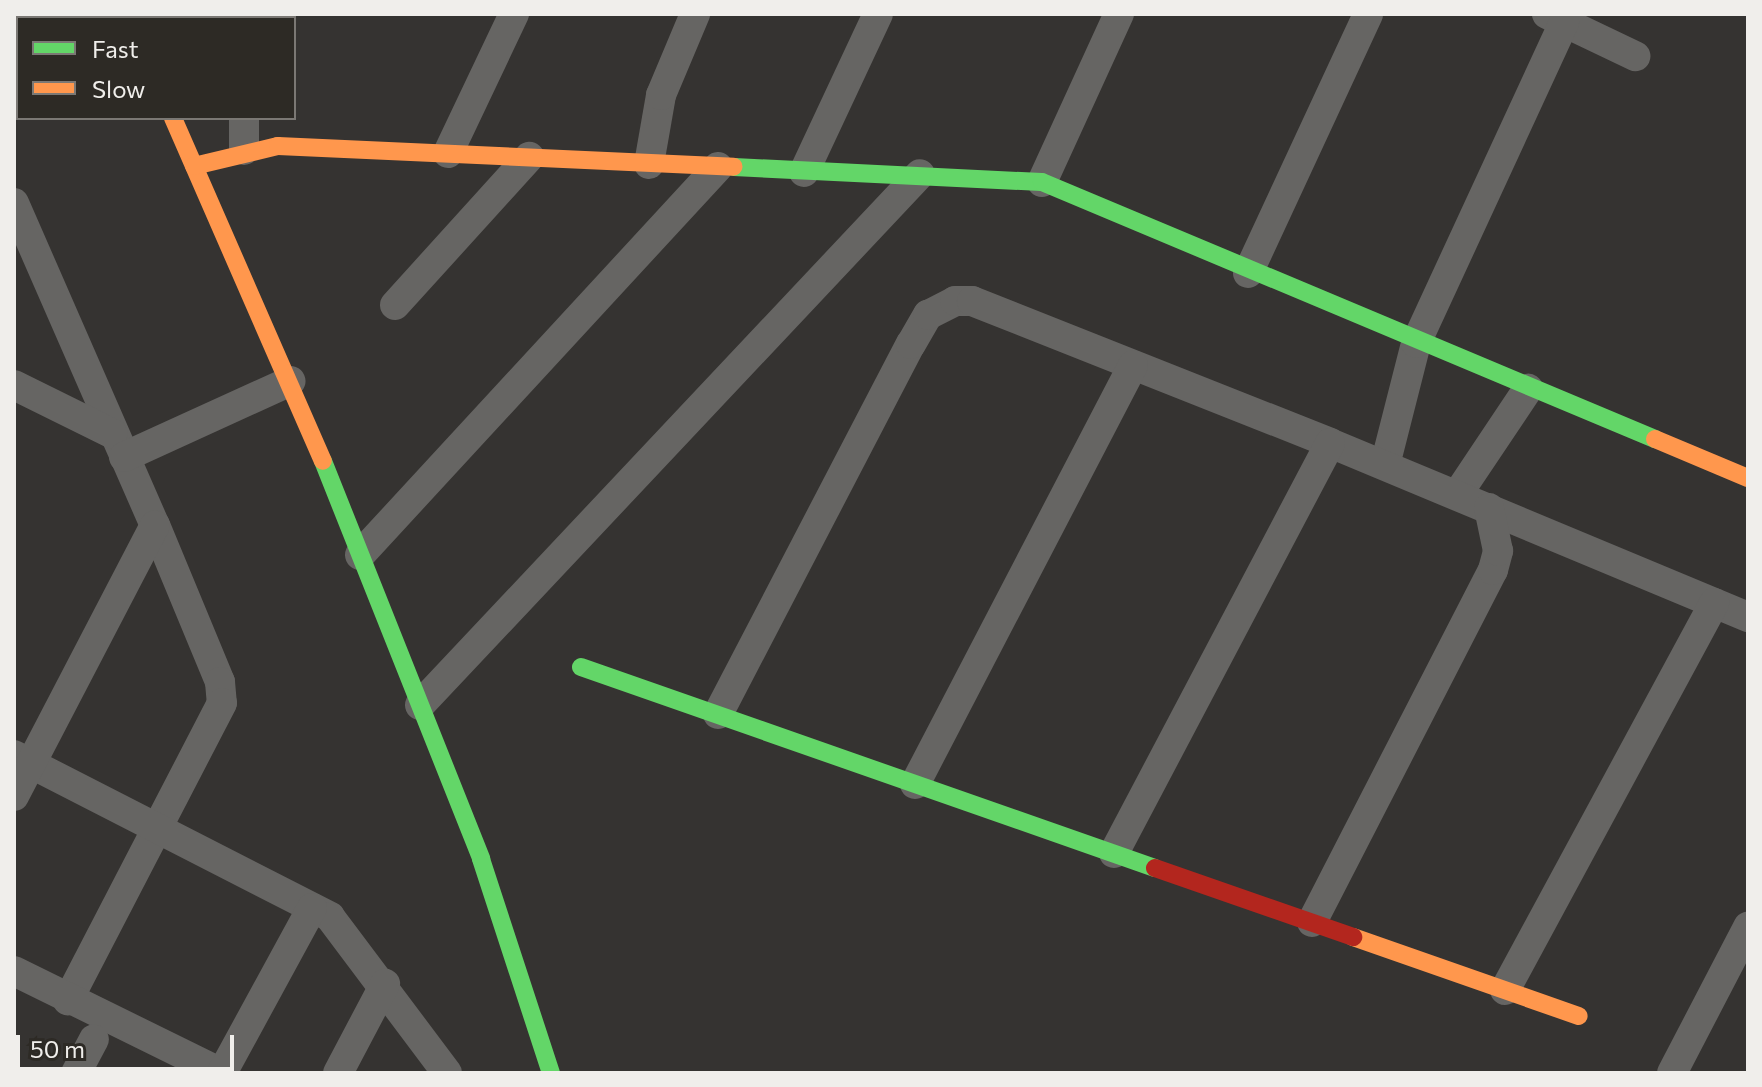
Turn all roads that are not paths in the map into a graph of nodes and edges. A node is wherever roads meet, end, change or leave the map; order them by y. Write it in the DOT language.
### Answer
graph roads {
  1 [pos="514,14"];
  2 [pos="695,14"];
  3 [pos="878,14"];
  4 [pos="1119,14"];
  5 [pos="1368,14"];
  6 [pos="1556,18"];
  7 [pos="1635,56"];
  8 [pos="174,120"];
  9 [pos="244,120"];
  10 [pos="244,150"];
  11 [pos="448,153"];
  12 [pos="529,157"];
  13 [pos="649,164"];
  14 [pos="194,166"];
  15 [pos="718,167"];
  16 [pos="804,172"];
  17 [pos="920,174"];
  18 [pos="1042,182"];
  19 [pos="14,203"];
  20 [pos="1248,273"];
  21 [pos="395,305"];
  22 [pos="1416,343"];
  23 [pos="1133,365"];
  24 [pos="291,381"];
  25 [pos="14,385"];
  26 [pos="1528,389"];
  27 [pos="1330,443"];
  28 [pos="119,446"];
  29 [pos="1385,465"];
  30 [pos="1748,478"];
  31 [pos="1457,495"];
  32 [pos="1489,508"];
  33 [pos="155,525"];
  34 [pos="360,555"];
  35 [pos="1714,603"];
  36 [pos="1748,617"];
  37 [pos="581,667"];
  38 [pos="420,705"];
  39 [pos="718,714"];
  40 [pos="22,759"];
  41 [pos="915,784"];
  42 [pos="14,796"];
  43 [pos="158,828"];
  44 [pos="1114,853"];
  45 [pos="312,908"];
  46 [pos="1312,922"];
  47 [pos="1748,927"];
  48 [pos="14,971"];
  49 [pos="385,984"];
  50 [pos="1505,990"];
  51 [pos="68,1000"];
  52 [pos="1579,1016"];
  53 [pos="94,1039"];
  54 [pos="1684,1069"];
  55 [pos="76,1073"];
  56 [pos="221,1073"];
  57 [pos="338,1073"];
  58 [pos="447,1073"];
  59 [pos="551,1073"];
  1 -- 11 [label="street"];
  2 -- 13 [label="street"];
  3 -- 16 [label="street"];
  4 -- 18 [label="street"];
  5 -- 20 [label="street"];
  6 -- 7 [label="street"];
  6 -- 22 [label="street"];
  8 -- 14 [label="street"];
  9 -- 10 [label="street"];
  10 -- 11 [label="street"];
  10 -- 14 [label="street"];
  11 -- 12 [label="street"];
  12 -- 13 [label="street"];
  12 -- 21 [label="street"];
  13 -- 15 [label="street"];
  14 -- 24 [label="street"];
  15 -- 16 [label="street"];
  15 -- 34 [label="street"];
  16 -- 17 [label="street"];
  17 -- 18 [label="street"];
  17 -- 38 [label="street"];
  18 -- 20 [label="street"];
  19 -- 28 [label="street"];
  20 -- 22 [label="street"];
  22 -- 26 [label="street"];
  22 -- 29 [label="street"];
  23 -- 27 [label="street"];
  23 -- 39 [label="street"];
  23 -- 41 [label="street"];
  24 -- 28 [label="street"];
  24 -- 34 [label="street"];
  25 -- 28 [label="street"];
  26 -- 30 [label="street"];
  26 -- 31 [label="street"];
  27 -- 29 [label="street"];
  27 -- 44 [label="street"];
  28 -- 33 [label="street"];
  29 -- 31 [label="street"];
  31 -- 32 [label="street"];
  32 -- 35 [label="street"];
  32 -- 46 [label="street"];
  33 -- 40 [label="street"];
  33 -- 43 [label="street"];
  34 -- 38 [label="street"];
  35 -- 36 [label="street"];
  35 -- 50 [label="street"];
  37 -- 39 [label="street"];
  38 -- 59 [label="street"];
  39 -- 41 [label="street"];
  40 -- 42 [label="street"];
  40 -- 43 [label="street"];
  41 -- 44 [label="street"];
  43 -- 45 [label="street"];
  43 -- 51 [label="street"];
  44 -- 46 [label="street"];
  45 -- 49 [label="street"];
  45 -- 56 [label="street"];
  46 -- 50 [label="street"];
  47 -- 54 [label="street"];
  48 -- 51 [label="street"];
  49 -- 57 [label="street"];
  49 -- 58 [label="street"];
  50 -- 52 [label="street"];
  51 -- 56 [label="street"];
  53 -- 55 [label="street"];
}
